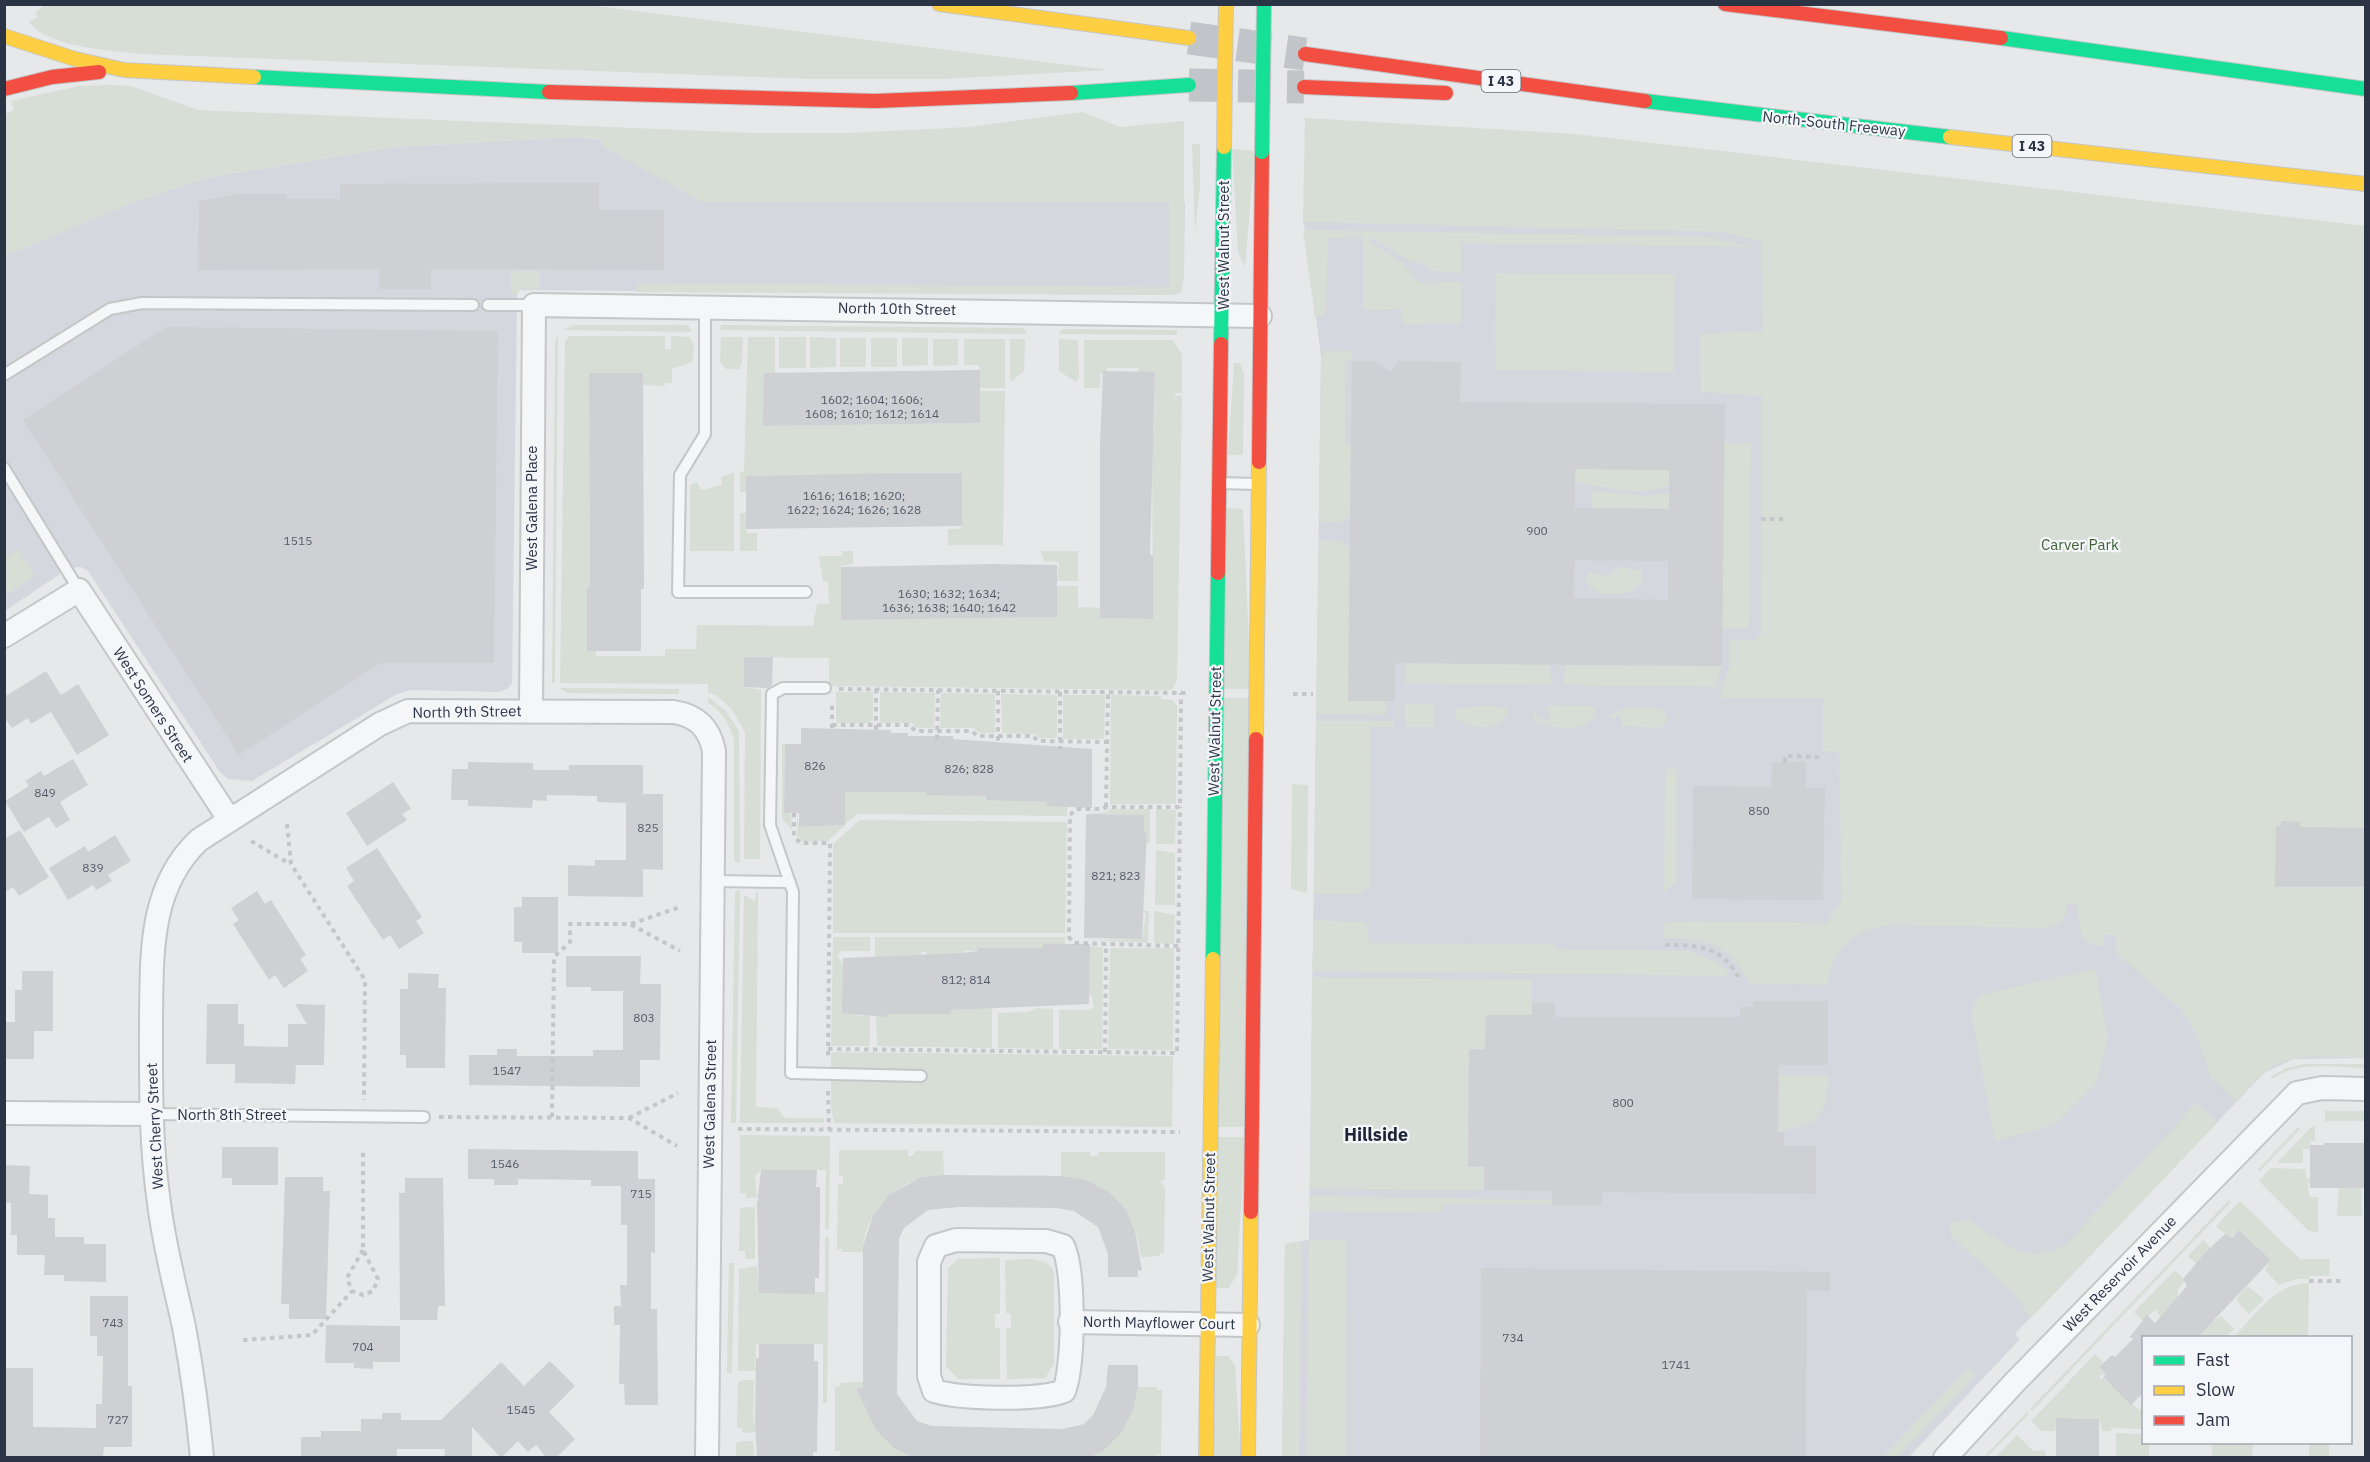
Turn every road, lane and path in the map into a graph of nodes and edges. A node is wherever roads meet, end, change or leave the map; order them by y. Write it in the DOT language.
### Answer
graph roads {
  1 [pos="939,4"];
  2 [pos="1226,4"];
  3 [pos="1264,4"];
  4 [pos="1729,5"];
  5 [pos="4,36"];
  6 [pos="1189,38"];
  7 [pos="1305,54"];
  8 [pos="124,70"];
  9 [pos="1188,85"];
  10 [pos="1304,87"];
  11 [pos="4,89"];
  12 [pos="2366,89"];
  13 [pos="1462,93"];
  14 [pos="1497,95"];
  15 [pos="1698,108"];
  16 [pos="2366,184"];
  17 [pos="473,305"];
  18 [pos="488,305"];
  19 [pos="534,305"];
  20 [pos="705,307"];
  21 [pos="1223,314"];
  22 [pos="1260,316"];
  23 [pos="4,375"];
  24 [pos="4,468"];
  25 [pos="1219,483"];
  26 [pos="1259,484"];
  27 [pos="1761,519"];
  28 [pos="1783,519"];
  29 [pos="78,590"];
  30 [pos="806,592"];
  31 [pos="4,636"];
  32 [pos="829,688"];
  33 [pos="876,689"];
  34 [pos="938,690"];
  35 [pos="998,691"];
  36 [pos="1060,692"];
  37 [pos="1108,692"];
  38 [pos="1293,694"];
  39 [pos="1313,694"];
  40 [pos="832,698"];
  41 [pos="531,710"];
  42 [pos="876,725"];
  43 [pos="938,731"];
  44 [pos="876,733"];
  45 [pos="998,736"];
  46 [pos="937,739"];
  47 [pos="1060,741"];
  48 [pos="1107,742"];
  49 [pos="998,744"];
  50 [pos="1060,749"];
  51 [pos="714,751"];
  52 [pos="1819,757"];
  53 [pos="1785,762"];
  54 [pos="1106,807"];
  55 [pos="1180,807"];
  56 [pos="794,813"];
  57 [pos="229,819"];
  58 [pos="287,824"];
  59 [pos="250,842"];
  60 [pos="291,864"];
  61 [pos="712,881"];
  62 [pos="790,882"];
  63 [pos="680,907"];
  64 [pos="630,924"];
  65 [pos="1106,945"];
  66 [pos="1665,945"];
  67 [pos="1178,946"];
  68 [pos="680,951"];
  69 [pos="1740,980"];
  70 [pos="828,1049"];
  71 [pos="1105,1052"];
  72 [pos="828,1073"];
  73 [pos="921,1076"];
  74 [pos="2366,1089"];
  75 [pos="678,1093"];
  76 [pos="4,1113"];
  77 [pos="151,1114"];
  78 [pos="364,1116"];
  79 [pos="428,1117"];
  80 [pos="552,1117"];
  81 [pos="629,1118"];
  82 [pos="738,1129"];
  83 [pos="829,1130"];
  84 [pos="1180,1132"];
  85 [pos="677,1146"];
  86 [pos="363,1152"];
  87 [pos="363,1250"];
  88 [pos="2309,1281"];
  89 [pos="2345,1281"];
  90 [pos="352,1291"];
  91 [pos="1070,1322"];
  92 [pos="1208,1324"];
  93 [pos="1248,1325"];
  94 [pos="243,1340"];
  95 [pos="202,1458"];
  96 [pos="707,1458"];
  97 [pos="1206,1458"];
  98 [pos="1248,1458"];
  99 [pos="1945,1458"];
  1 -- 6 [label="main road"];
  2 -- 21 [label="main road, West Walnut Street, bridge"];
  3 -- 22 [label="main road, bridge"];
  4 -- 12 [label="main road"];
  5 -- 8 [label="main road"];
  7 -- 15 [label="main road, North-South Freeway / I 43"];
  8 -- 9 [label="main road"];
  8 -- 11 [label="main road"];
  10 -- 13 [label="main road"];
  14 -- 15 [label="main road"];
  15 -- 16 [label="main road, North-South Freeway / I 43"];
  17 -- 23 [label="lane"];
  18 -- 19 [label="lane"];
  19 -- 20 [label="street, North 10th Street"];
  19 -- 41 [label="street, West Galena Place"];
  20 -- 21 [label="street, North 10th Street"];
  20 -- 30 [label="lane"];
  21 -- 22 [label="street, North 10th Street"];
  21 -- 25 [label="main road, West Walnut Street"];
  22 -- 26 [label="main road"];
  24 -- 29 [label="lane"];
  25 -- 26 [label="lane"];
  25 -- 92 [label="main road, West Walnut Street"];
  26 -- 93 [label="main road"];
  27 -- 28 [label="path"];
  29 -- 31 [label="street"];
  29 -- 57 [label="street, West Somers Street"];
  32 -- 33 [label="path"];
  32 -- 62 [label="lane"];
  33 -- 34 [label="path"];
  33 -- 42 [label="path"];
  34 -- 35 [label="path"];
  34 -- 43 [label="path"];
  35 -- 36 [label="path"];
  35 -- 45 [label="path"];
  36 -- 37 [label="path"];
  36 -- 47 [label="path"];
  37 -- 48 [label="path"];
  37 -- 55 [label="path"];
  38 -- 39 [label="path"];
  40 -- 42 [label="path"];
  41 -- 51 [label="street, North 9th Street"];
  41 -- 57 [label="street, North 9th Street"];
  42 -- 43 [label="path"];
  42 -- 44 [label="path"];
  43 -- 45 [label="path"];
  43 -- 46 [label="path"];
  45 -- 47 [label="path"];
  45 -- 49 [label="path"];
  47 -- 48 [label="path"];
  47 -- 50 [label="path"];
  48 -- 54 [label="path"];
  51 -- 61 [label="street, West Galena Street"];
  52 -- 53 [label="path"];
  54 -- 55 [label="path"];
  54 -- 65 [label="path"];
  55 -- 67 [label="path"];
  56 -- 70 [label="path"];
  57 -- 77 [label="street, West Cherry Street"];
  58 -- 60 [label="path"];
  59 -- 60 [label="path"];
  60 -- 78 [label="path"];
  61 -- 62 [label="lane"];
  61 -- 96 [label="street, West Galena Street"];
  62 -- 72 [label="lane"];
  63 -- 64 [label="path"];
  64 -- 68 [label="path"];
  64 -- 80 [label="path"];
  65 -- 67 [label="path"];
  65 -- 71 [label="path"];
  66 -- 69 [label="path"];
  67 -- 71 [label="path"];
  70 -- 71 [label="path"];
  70 -- 72 [label="path"];
  72 -- 73 [label="lane"];
  72 -- 83 [label="path"];
  74 -- 99 [label="street, West Reservoir Avenue"];
  75 -- 81 [label="path"];
  76 -- 77 [label="street, North 8th Street"];
  77 -- 78 [label="lane, North 8th Street"];
  77 -- 95 [label="street, West Cherry Street"];
  78 -- 79 [label="lane, North 8th Street"];
  79 -- 80 [label="path"];
  80 -- 81 [label="path"];
  81 -- 85 [label="path"];
  82 -- 83 [label="path"];
  83 -- 84 [label="path"];
  86 -- 87 [label="path"];
  87 -- 90 [label="path"];
  87 -- 90 [label="path"];
  88 -- 89 [label="path"];
  90 -- 94 [label="path"];
  91 -- 91 [label="street, North Mayflower Court"];
  91 -- 92 [label="street, North Mayflower Court"];
  92 -- 93 [label="street, North Mayflower Court"];
  92 -- 97 [label="main road, West Walnut Street"];
  93 -- 98 [label="main road"];
}
